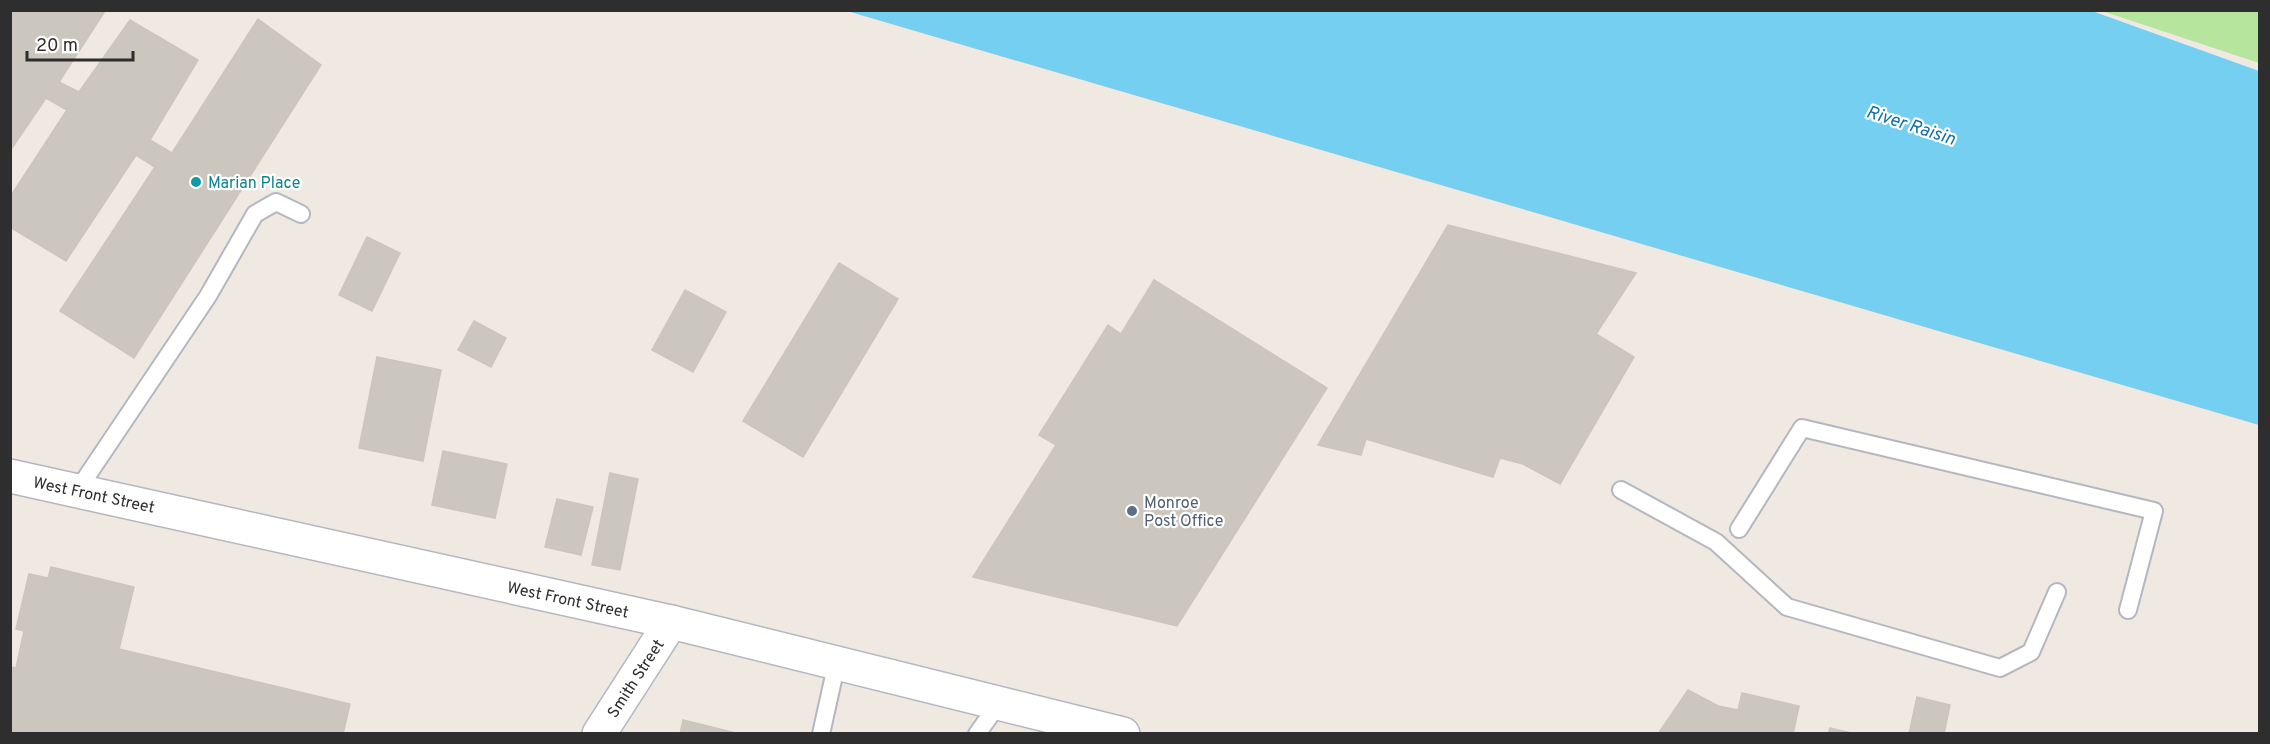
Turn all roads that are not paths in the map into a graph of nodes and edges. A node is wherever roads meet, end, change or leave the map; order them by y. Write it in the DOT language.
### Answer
graph roads {
  1 [pos="302,214"];
  2 [pos="10,476"];
  3 [pos="1621,490"];
  4 [pos="78,491"];
  5 [pos="1739,529"];
  6 [pos="2057,592"];
  7 [pos="2128,610"];
  8 [pos="671,622"];
  9 [pos="837,662"];
  10 [pos="999,703"];
  11 [pos="599,734"];
  12 [pos="821,734"];
  13 [pos="978,734"];
  14 [pos="1123,734"];
  1 -- 4 [label="lane"];
  2 -- 4 [label="street, West Front Street"];
  3 -- 6 [label="lane"];
  4 -- 8 [label="street, West Front Street"];
  5 -- 7 [label="lane"];
  8 -- 9 [label="street, West Front Street"];
  8 -- 11 [label="street, Smith Street"];
  9 -- 10 [label="street, West Front Street"];
  9 -- 12 [label="lane"];
  10 -- 13 [label="lane"];
  10 -- 14 [label="street, West Front Street"];
}
